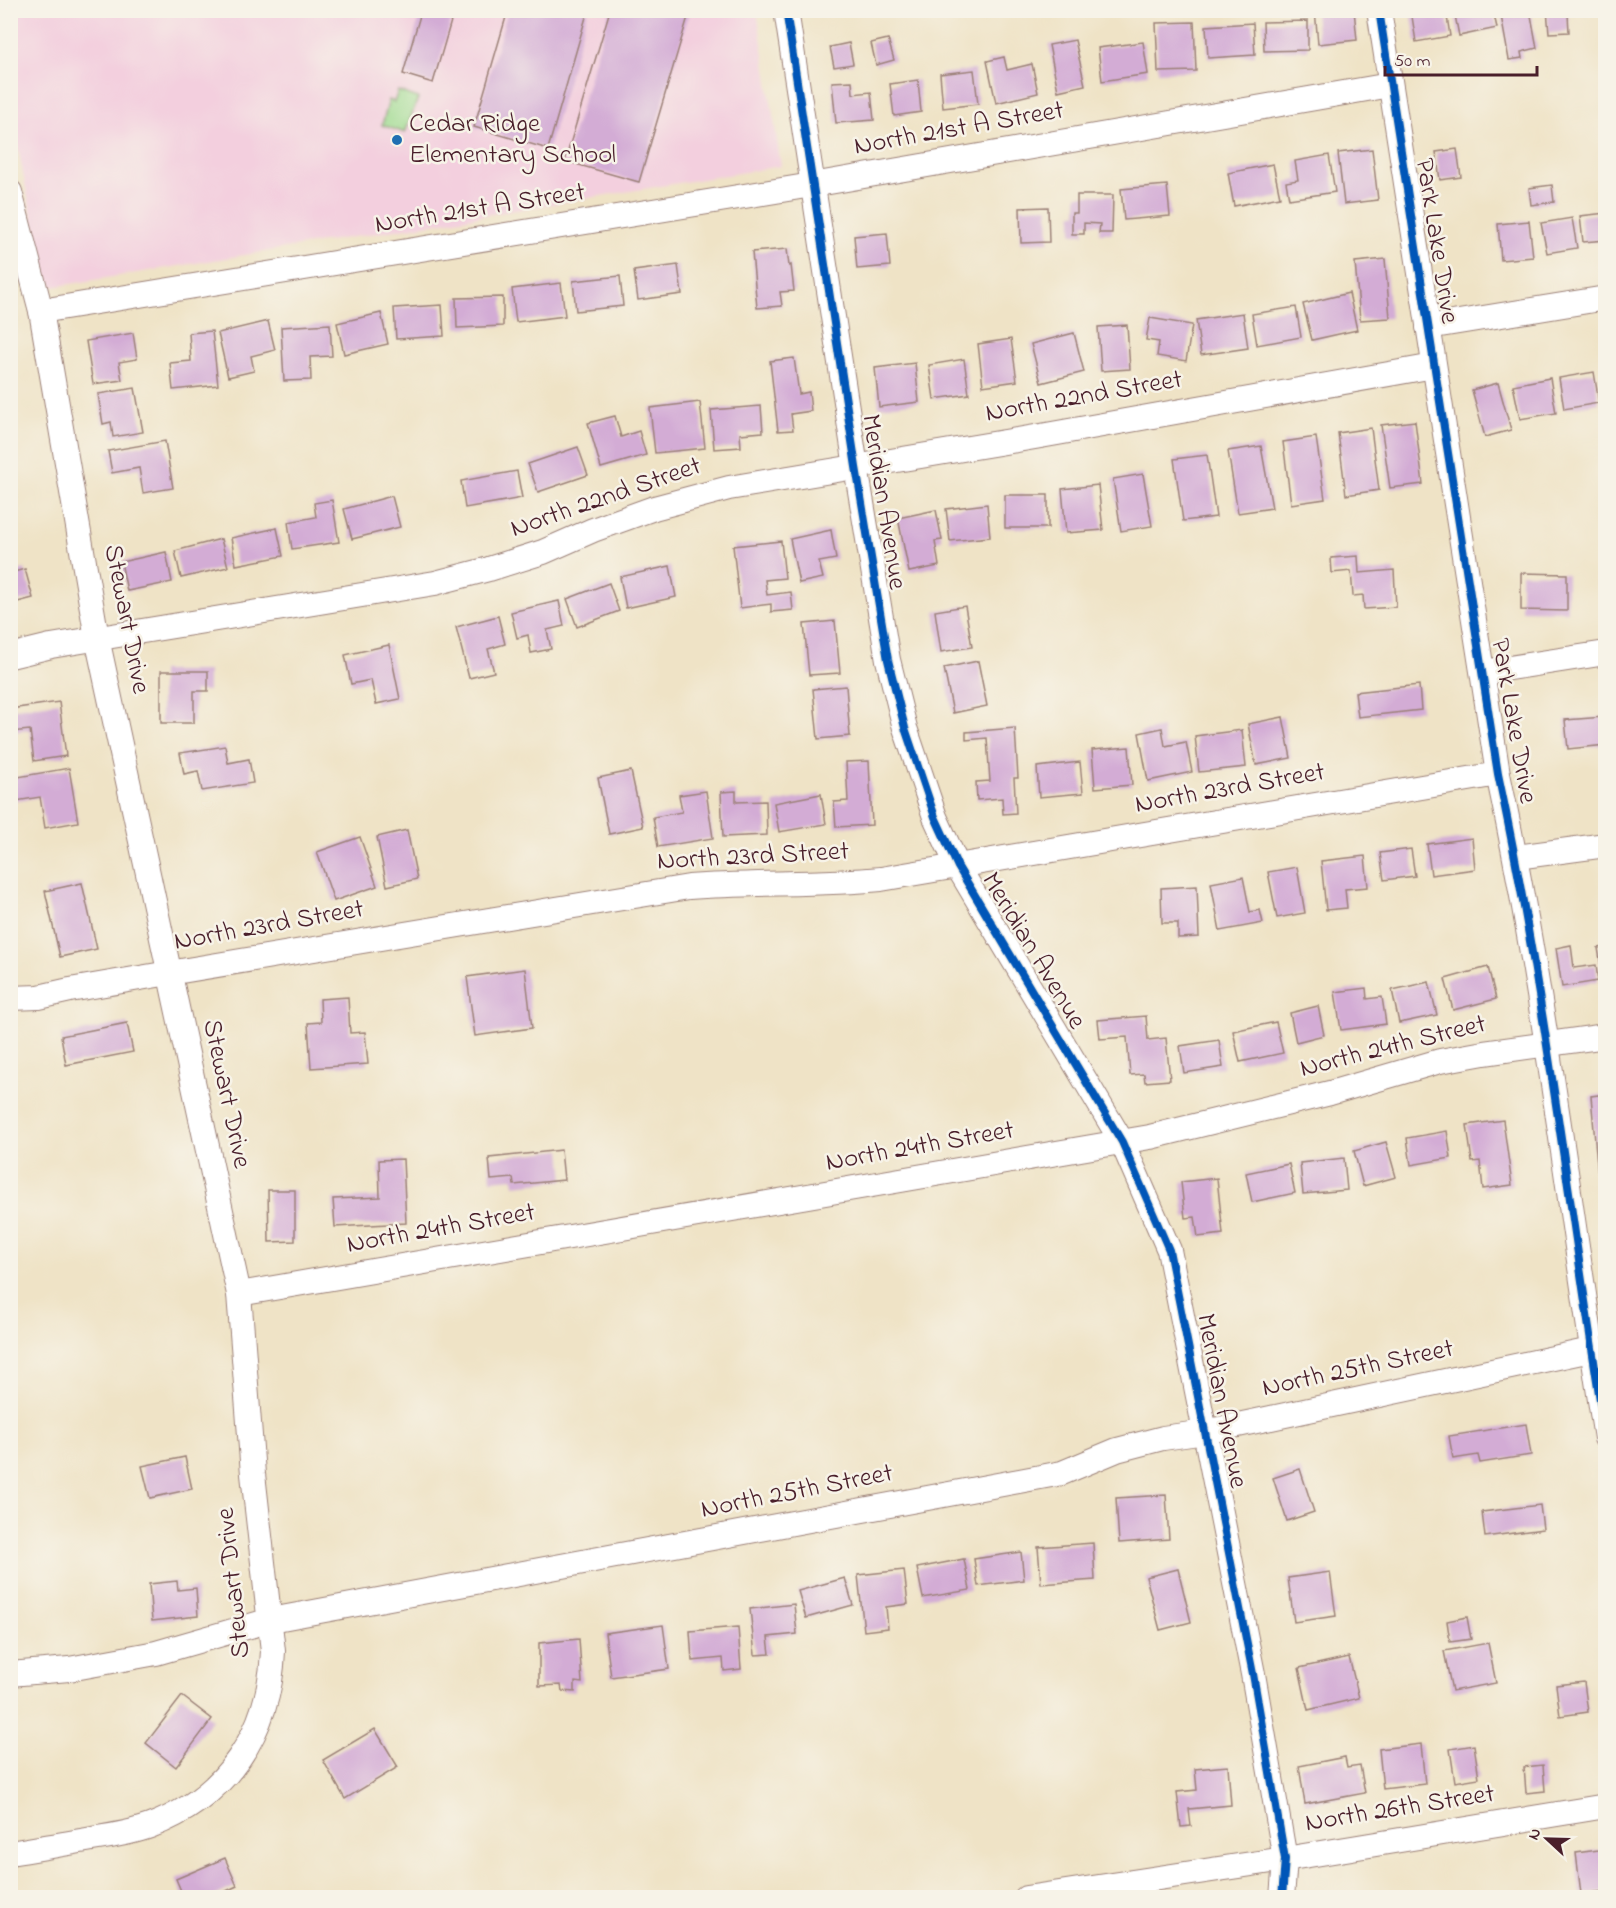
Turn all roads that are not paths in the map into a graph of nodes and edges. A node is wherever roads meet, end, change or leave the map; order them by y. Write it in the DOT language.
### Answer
graph roads {
  1 [pos="786,10"];
  2 [pos="1378,10"];
  3 [pos="1390,86"];
  4 [pos="812,185"];
  5 [pos="11,197"];
  6 [pos="1605,298"];
  7 [pos="41,310"];
  8 [pos="1428,327"];
  9 [pos="1434,366"];
  10 [pos="856,467"];
  11 [pos="97,639"];
  12 [pos="1605,652"];
  13 [pos="10,656"];
  14 [pos="1483,672"];
  15 [pos="1498,774"];
  16 [pos="1605,845"];
  17 [pos="1516,857"];
  18 [pos="958,867"];
  19 [pos="169,973"];
  20 [pos="10,998"];
  21 [pos="1605,1036"];
  22 [pos="1548,1045"];
  23 [pos="1122,1142"];
  24 [pos="239,1294"];
  25 [pos="1591,1350"];
  26 [pos="1603,1401"];
  27 [pos="1205,1432"];
  28 [pos="1605,1438"];
  29 [pos="271,1620"];
  30 [pos="10,1674"];
  31 [pos="1605,1806"];
  32 [pos="10,1853"];
  33 [pos="1285,1859"];
  34 [pos="1026,1898"];
  35 [pos="1282,1898"];
  1 -- 4 [label="street, Meridian Avenue"];
  2 -- 3 [label="street, Park Lake Drive"];
  3 -- 4 [label="street, North 21st A Street"];
  3 -- 8 [label="street, Park Lake Drive"];
  4 -- 7 [label="street, North 21st A Street"];
  4 -- 10 [label="street, Meridian Avenue"];
  5 -- 7 [label="street, Stewart Drive"];
  6 -- 8 [label="street"];
  7 -- 11 [label="street, Stewart Drive"];
  8 -- 9 [label="street, Park Lake Drive"];
  9 -- 10 [label="street, North 22nd Street"];
  9 -- 14 [label="street, Park Lake Drive"];
  10 -- 11 [label="street, North 22nd Street"];
  10 -- 18 [label="street, Meridian Avenue"];
  11 -- 13 [label="street, North 22nd Street"];
  11 -- 19 [label="street, Stewart Drive"];
  12 -- 14 [label="street"];
  14 -- 15 [label="street, Park Lake Drive"];
  15 -- 17 [label="street, Park Lake Drive"];
  15 -- 18 [label="street, North 23rd Street"];
  16 -- 17 [label="street"];
  17 -- 22 [label="street, Park Lake Drive"];
  18 -- 19 [label="street, North 23rd Street"];
  18 -- 23 [label="street, Meridian Avenue"];
  19 -- 20 [label="street, North 23rd Street"];
  19 -- 24 [label="street, Stewart Drive"];
  21 -- 22 [label="street, North 24th Street"];
  22 -- 23 [label="street, North 24th Street"];
  22 -- 25 [label="street, Park Lake Drive"];
  23 -- 24 [label="street, North 24th Street"];
  23 -- 27 [label="street, Meridian Avenue"];
  24 -- 29 [label="street, Stewart Drive"];
  25 -- 26 [label="street, Park Lake Drive"];
  25 -- 27 [label="street, North 25th Street"];
  26 -- 28 [label="street, Park Lake Drive"];
  27 -- 29 [label="street, North 25th Street"];
  27 -- 33 [label="street, Meridian Avenue"];
  29 -- 30 [label="street, North 25th Street"];
  29 -- 32 [label="street, Stewart Drive"];
  31 -- 33 [label="street, North 26th Street"];
  33 -- 34 [label="street, North 26th Street"];
  33 -- 35 [label="street, Meridian Avenue"];
}
